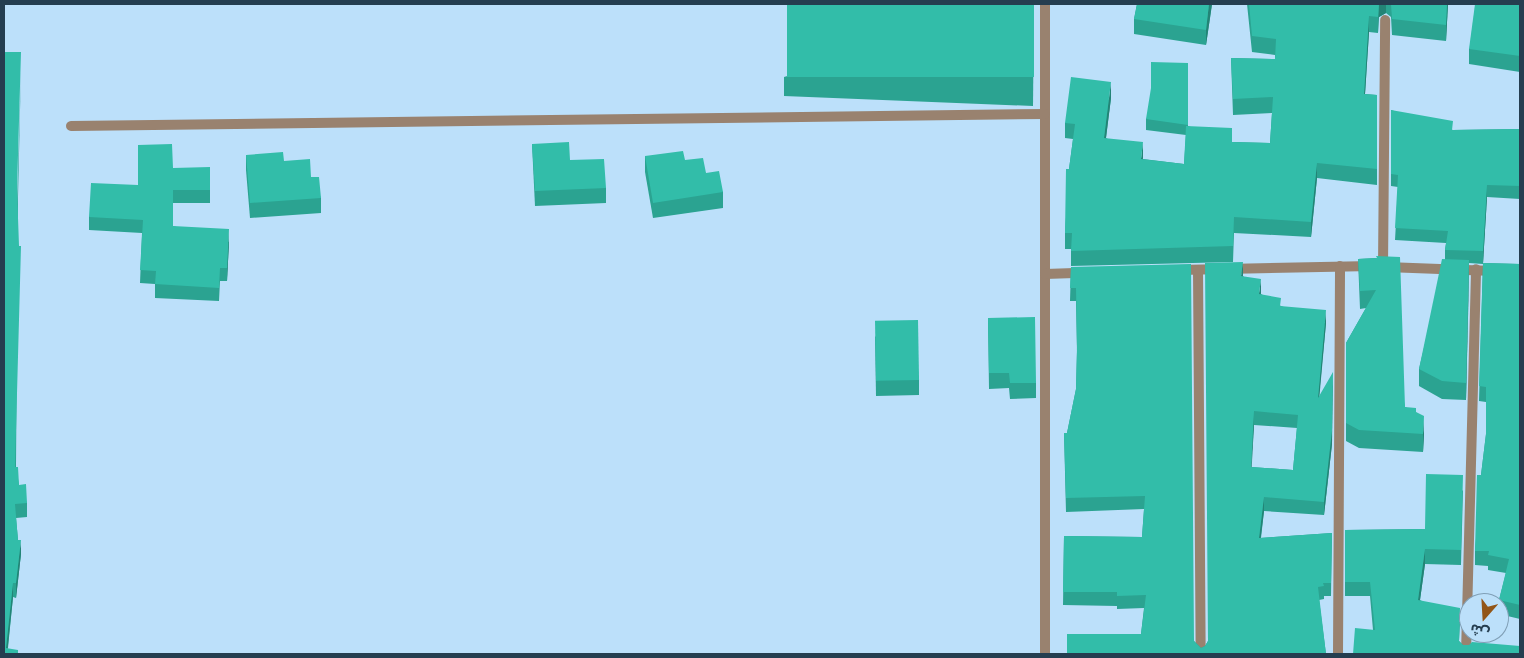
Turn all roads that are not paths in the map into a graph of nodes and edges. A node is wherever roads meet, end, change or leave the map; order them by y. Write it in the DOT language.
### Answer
graph roads {
  1 [pos="1044,4"];
  2 [pos="1385,20"];
  3 [pos="1045,114"];
  4 [pos="71,126"];
  5 [pos="1340,266"];
  6 [pos="1382,266"];
  7 [pos="1476,269"];
  8 [pos="1198,270"];
  9 [pos="1169,271"];
  10 [pos="1520,272"];
  11 [pos="1093,273"];
  12 [pos="1045,274"];
  13 [pos="1045,654"];
  14 [pos="1202,654"];
  15 [pos="1338,654"];
  16 [pos="1466,654"];
  1 -- 3 [label="street"];
  2 -- 6 [label="street"];
  3 -- 4 [label="street"];
  3 -- 12 [label="street"];
  5 -- 6 [label="street"];
  5 -- 8 [label="street"];
  5 -- 15 [label="street"];
  6 -- 7 [label="street"];
  7 -- 10 [label="street"];
  7 -- 16 [label="street"];
  8 -- 9 [label="street"];
  8 -- 14 [label="street"];
  11 -- 12 [label="street"];
  12 -- 13 [label="street"];
}
